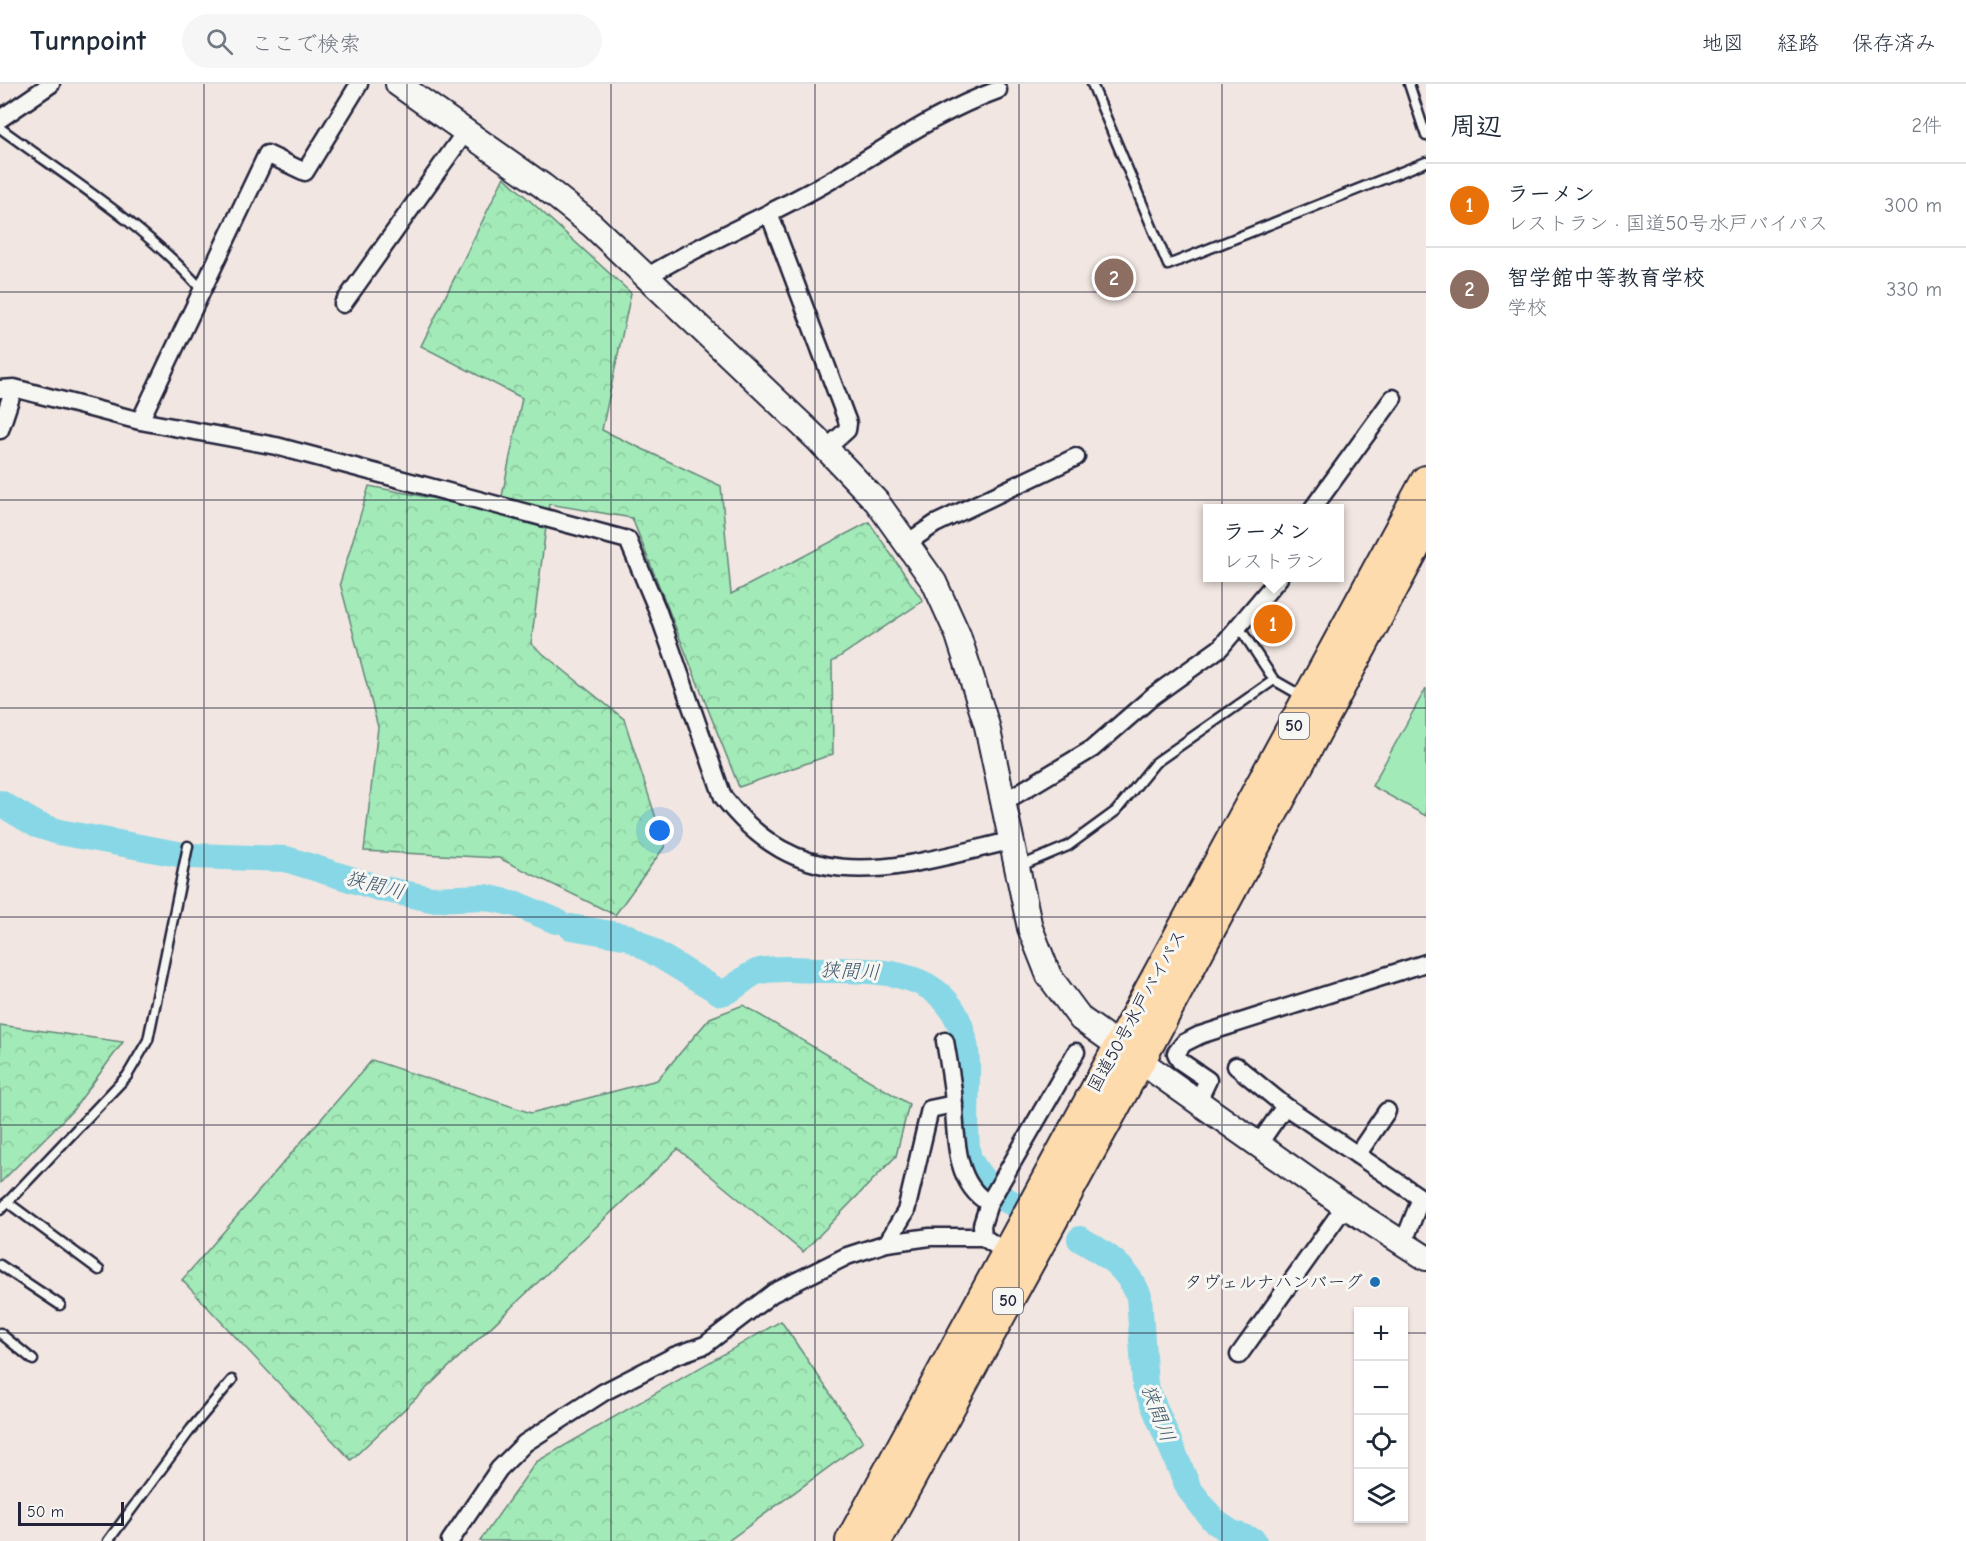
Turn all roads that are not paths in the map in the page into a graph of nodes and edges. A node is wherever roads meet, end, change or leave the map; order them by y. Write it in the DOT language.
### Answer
graph roads {
  1 [pos="51,84"];
  2 [pos="359,84"];
  3 [pos="398,84"];
  4 [pos="1092,84"];
  5 [pos="1408,84"];
  6 [pos="998,90"];
  7 [pos="0,119"];
  8 [pos="0,128"];
  9 [pos="466,131"];
  10 [pos="1426,136"];
  11 [pos="1426,162"];
  12 [pos="769,213"];
  13 [pos="648,276"];
  14 [pos="201,289"];
  15 [pos="343,304"];
  16 [pos="7,389"];
  17 [pos="1393,398"];
  18 [pos="140,421"];
  19 [pos="0,430"];
  20 [pos="827,448"];
  21 [pos="1076,457"];
  22 [pos="1426,481"];
  23 [pos="1315,504"];
  24 [pos="1426,526"];
  25 [pos="907,543"];
  26 [pos="1276,582"];
  27 [pos="1239,627"];
  28 [pos="1274,680"];
  29 [pos="1308,699"];
  30 [pos="1002,803"];
  31 [pos="1010,841"];
  32 [pos="188,846"];
  33 [pos="1016,867"];
  34 [pos="1426,963"];
  35 [pos="945,1041"];
  36 [pos="1076,1052"];
  37 [pos="1129,1053"];
  38 [pos="1236,1066"];
  39 [pos="1198,1101"];
  40 [pos="954,1104"];
  41 [pos="1285,1106"];
  42 [pos="1387,1111"];
  43 [pos="1258,1145"];
  44 [pos="1357,1155"];
  45 [pos="7,1202"];
  46 [pos="989,1203"];
  47 [pos="1345,1206"];
  48 [pos="0,1210"];
  49 [pos="887,1243"];
  50 [pos="1403,1244"];
  51 [pos="995,1245"];
  52 [pos="1426,1258"];
  53 [pos="0,1265"];
  54 [pos="99,1269"];
  55 [pos="60,1305"];
  56 [pos="0,1334"];
  57 [pos="1239,1355"];
  58 [pos="33,1360"];
  59 [pos="232,1380"];
  60 [pos="108,1541"];
  61 [pos="450,1541"];
  62 [pos="851,1541"];
  63 [pos="876,1541"];
  1 -- 7 [label="street"];
  2 -- 14 [label="street"];
  3 -- 9 [label="street"];
  4 -- 11 [label="lane"];
  5 -- 10 [label="lane"];
  6 -- 12 [label="street"];
  8 -- 14 [label="lane"];
  9 -- 13 [label="street"];
  9 -- 15 [label="street"];
  12 -- 13 [label="street"];
  12 -- 20 [label="street"];
  13 -- 20 [label="street"];
  14 -- 18 [label="street"];
  16 -- 18 [label="street"];
  16 -- 19 [label="street"];
  17 -- 23 [label="street"];
  18 -- 31 [label="street"];
  20 -- 25 [label="street"];
  21 -- 25 [label="street"];
  22 -- 29 [label="highway, 国道50号水戸バイパス / 50"];
  24 -- 37 [label="highway, 国道50号水戸バイパス / 50"];
  25 -- 30 [label="street"];
  26 -- 27 [label="street"];
  27 -- 28 [label="lane"];
  27 -- 30 [label="street"];
  28 -- 29 [label="lane"];
  28 -- 33 [label="lane"];
  29 -- 37 [label="highway, 国道50号水戸バイパス / 50"];
  30 -- 31 [label="street"];
  31 -- 33 [label="street"];
  32 -- 45 [label="lane"];
  33 -- 37 [label="street"];
  34 -- 39 [label="street"];
  35 -- 40 [label="street"];
  36 -- 46 [label="street"];
  37 -- 39 [label="street"];
  37 -- 51 [label="highway, 国道50号水戸バイパス / 50"];
  37 -- 63 [label="highway, 国道50号水戸バイパス / 50"];
  38 -- 41 [label="street"];
  39 -- 43 [label="street"];
  40 -- 46 [label="street"];
  40 -- 49 [label="street"];
  41 -- 43 [label="street"];
  41 -- 44 [label="street"];
  42 -- 44 [label="street"];
  43 -- 47 [label="street"];
  44 -- 50 [label="street"];
  45 -- 48 [label="lane"];
  45 -- 54 [label="lane"];
  46 -- 51 [label="street"];
  47 -- 50 [label="street"];
  47 -- 57 [label="street"];
  49 -- 51 [label="street"];
  49 -- 61 [label="street"];
  50 -- 52 [label="street"];
  51 -- 62 [label="highway, 国道50号水戸バイパス / 50"];
  53 -- 55 [label="lane"];
  56 -- 58 [label="lane"];
  59 -- 60 [label="lane"];
}
